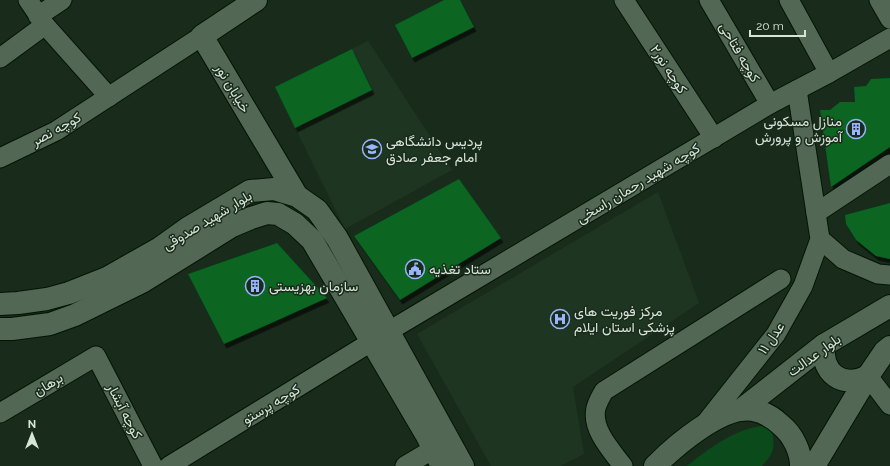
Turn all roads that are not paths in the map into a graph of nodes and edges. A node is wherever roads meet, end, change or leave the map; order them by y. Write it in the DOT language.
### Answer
graph roads {
  1 [pos="28,0"];
  2 [pos="62,0"];
  3 [pos="256,0"];
  4 [pos="624,0"];
  5 [pos="709,0"];
  6 [pos="789,0"];
  7 [pos="879,0"];
  8 [pos="890,19"];
  9 [pos="41,20"];
  10 [pos="202,36"];
  11 [pos="890,38"];
  12 [pos="0,58"];
  13 [pos="829,73"];
  14 [pos="797,90"];
  15 [pos="109,97"];
  16 [pos="770,104"];
  17 [pos="714,138"];
  18 [pos="0,158"];
  19 [pos="890,164"];
  20 [pos="297,196"];
  21 [pos="816,213"];
  22 [pos="288,219"];
  23 [pos="820,239"];
  24 [pos="890,275"];
  25 [pos="781,279"];
  26 [pos="0,304"];
  27 [pos="890,306"];
  28 [pos="0,330"];
  29 [pos="380,337"];
  30 [pos="824,345"];
  31 [pos="890,347"];
  32 [pos="96,356"];
  33 [pos="868,376"];
  34 [pos="890,405"];
  35 [pos="741,410"];
  36 [pos="0,413"];
  37 [pos="703,426"];
  38 [pos="441,451"];
  39 [pos="154,466"];
  40 [pos="169,466"];
  41 [pos="405,466"];
  42 [pos="463,466"];
  43 [pos="623,466"];
  44 [pos="655,466"];
  45 [pos="801,466"];
  46 [pos="814,466"];
  1 -- 9 [label="street"];
  2 -- 9 [label="street"];
  3 -- 10 [label="main road"];
  4 -- 17 [label="street, کوچه نور۲"];
  5 -- 16 [label="street, کوچه فتاحی"];
  6 -- 13 [label="street"];
  7 -- 8 [label="street"];
  9 -- 12 [label="street"];
  9 -- 15 [label="street"];
  10 -- 15 [label="street, کوچه نصر"];
  10 -- 20 [label="main road, خیابان نور"];
  11 -- 13 [label="street, کوچه شهید رحمان راسخی"];
  13 -- 14 [label="street, کوچه شهید رحمان راسخی"];
  14 -- 16 [label="street, کوچه شهید رحمان راسخی"];
  14 -- 21 [label="street, عدل ۱۱"];
  15 -- 18 [label="street, کوچه نصر"];
  16 -- 17 [label="street, کوچه شهید رحمان راسخی"];
  17 -- 29 [label="street, کوچه شهید رحمان راسخی"];
  19 -- 21 [label="street"];
  20 -- 22 [label="street"];
  20 -- 26 [label="main road, بلوار شهید صدوقی"];
  20 -- 29 [label="main road, بلوار شهید صدوقی"];
  21 -- 23 [label="street, عدل ۱۱"];
  22 -- 28 [label="main road, بلوار شهید صدوقی"];
  22 -- 29 [label="main road, بلوار شهید صدوقی"];
  23 -- 24 [label="street"];
  23 -- 37 [label="street, عدل ۱۱"];
  25 -- 43 [label="street"];
  27 -- 30 [label="main road, بلوار عدالت"];
  29 -- 38 [label="main road, بلوار شهید صدوقی"];
  29 -- 40 [label="street, کوچه پرستو"];
  30 -- 33 [label="main road"];
  30 -- 35 [label="main road, بلوار عدالت"];
  31 -- 33 [label="main road"];
  32 -- 36 [label="street, برهان"];
  32 -- 39 [label="street, کوچه آبشار"];
  33 -- 34 [label="street"];
  33 -- 46 [label="main road"];
  35 -- 37 [label="main road"];
  35 -- 45 [label="main road"];
  37 -- 44 [label="main road"];
  38 -- 41 [label="street"];
  38 -- 42 [label="main road, بلوار شهید صدوقی"];
}
